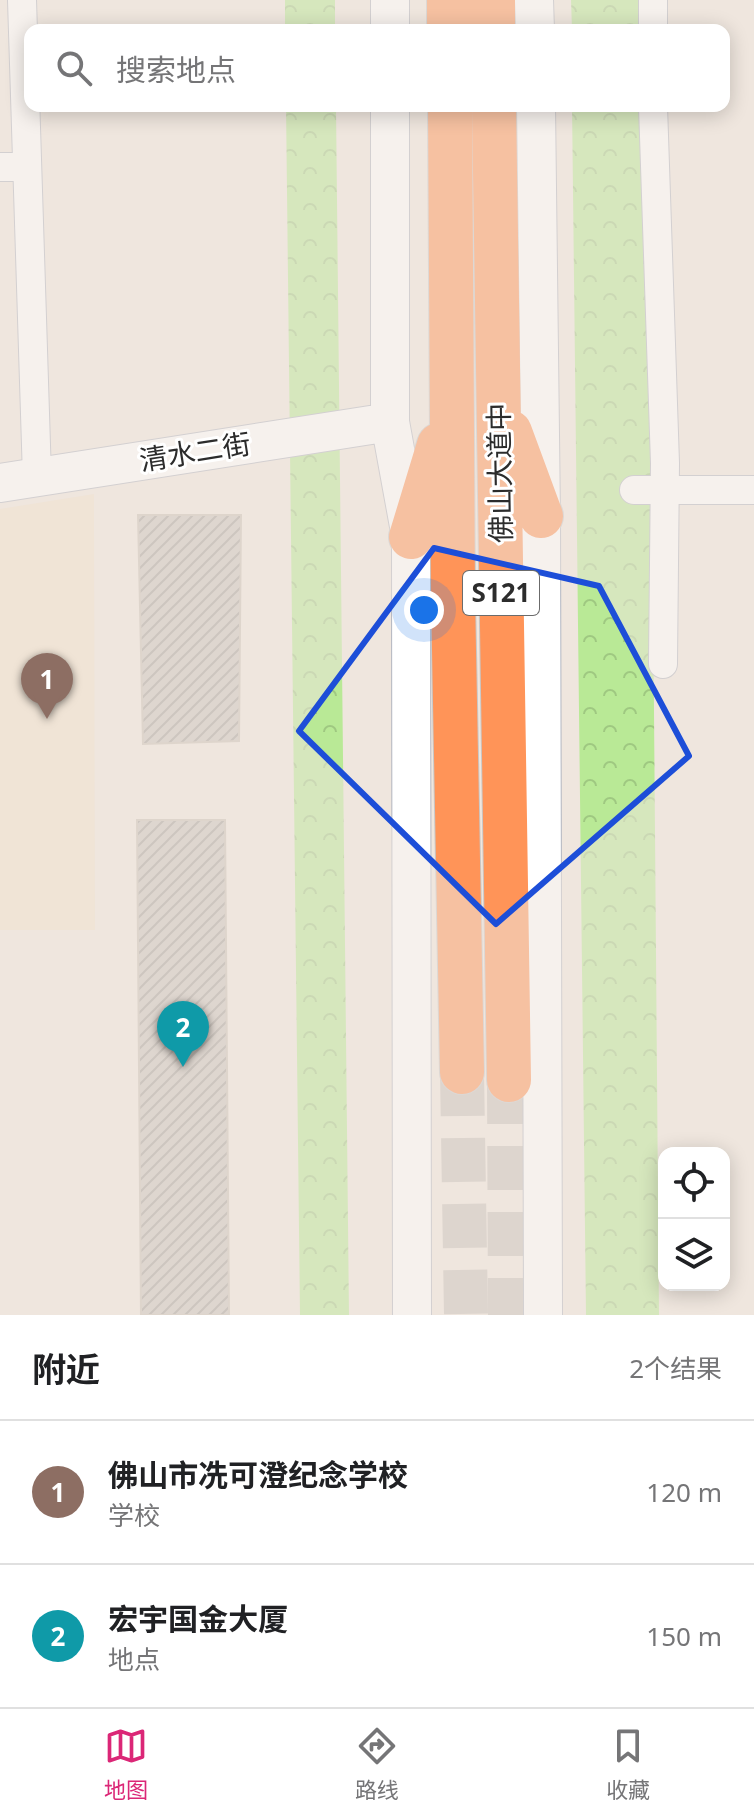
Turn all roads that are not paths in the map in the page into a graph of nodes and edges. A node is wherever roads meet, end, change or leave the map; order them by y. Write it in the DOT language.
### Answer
graph roads {
  1 [pos="22,0"];
  2 [pos="390,0"];
  3 [pos="449,0"];
  4 [pos="493,0"];
  5 [pos="534,0"];
  6 [pos="653,0"];
  7 [pos="390,24"];
  8 [pos="449,24"];
  9 [pos="493,24"];
  10 [pos="535,24"];
  11 [pos="653,24"];
  12 [pos="390,112"];
  13 [pos="450,112"];
  14 [pos="494,112"];
  15 [pos="536,112"];
  16 [pos="653,112"];
  17 [pos="13,167"];
  18 [pos="499,402"];
  19 [pos="452,404"];
  20 [pos="390,422"];
  21 [pos="18,480"];
  22 [pos="634,490"];
  23 [pos="665,490"];
  24 [pos="754,490"];
  25 [pos="541,516"];
  26 [pos="411,537"];
  27 [pos="663,664"];
  28 [pos="462,1072"];
  29 [pos="509,1080"];
  30 [pos="412,1315"];
  31 [pos="543,1315"];
  1 -- 17 [label="street"];
  2 -- 7 [label="main road"];
  3 -- 8 [label="highway"];
  4 -- 9 [label="highway"];
  5 -- 10 [label="main road"];
  6 -- 11 [label="street"];
  12 -- 20 [label="main road"];
  13 -- 19 [label="highway, 佛山大道中 / S121"];
  14 -- 18 [label="highway, 佛山大道中 / S121"];
  15 -- 25 [label="main road"];
  16 -- 23 [label="street"];
  17 -- 21 [label="street"];
  18 -- 25 [label="highway"];
  18 -- 29 [label="highway, 佛山大道中 / S121"];
  19 -- 26 [label="highway"];
  19 -- 28 [label="highway, 佛山大道中 / S121"];
  20 -- 21 [label="main road, 清水二街"];
  20 -- 26 [label="main road"];
  22 -- 23 [label="street"];
  23 -- 24 [label="street"];
  23 -- 27 [label="street"];
  25 -- 31 [label="main road"];
  26 -- 30 [label="main road"];
}
